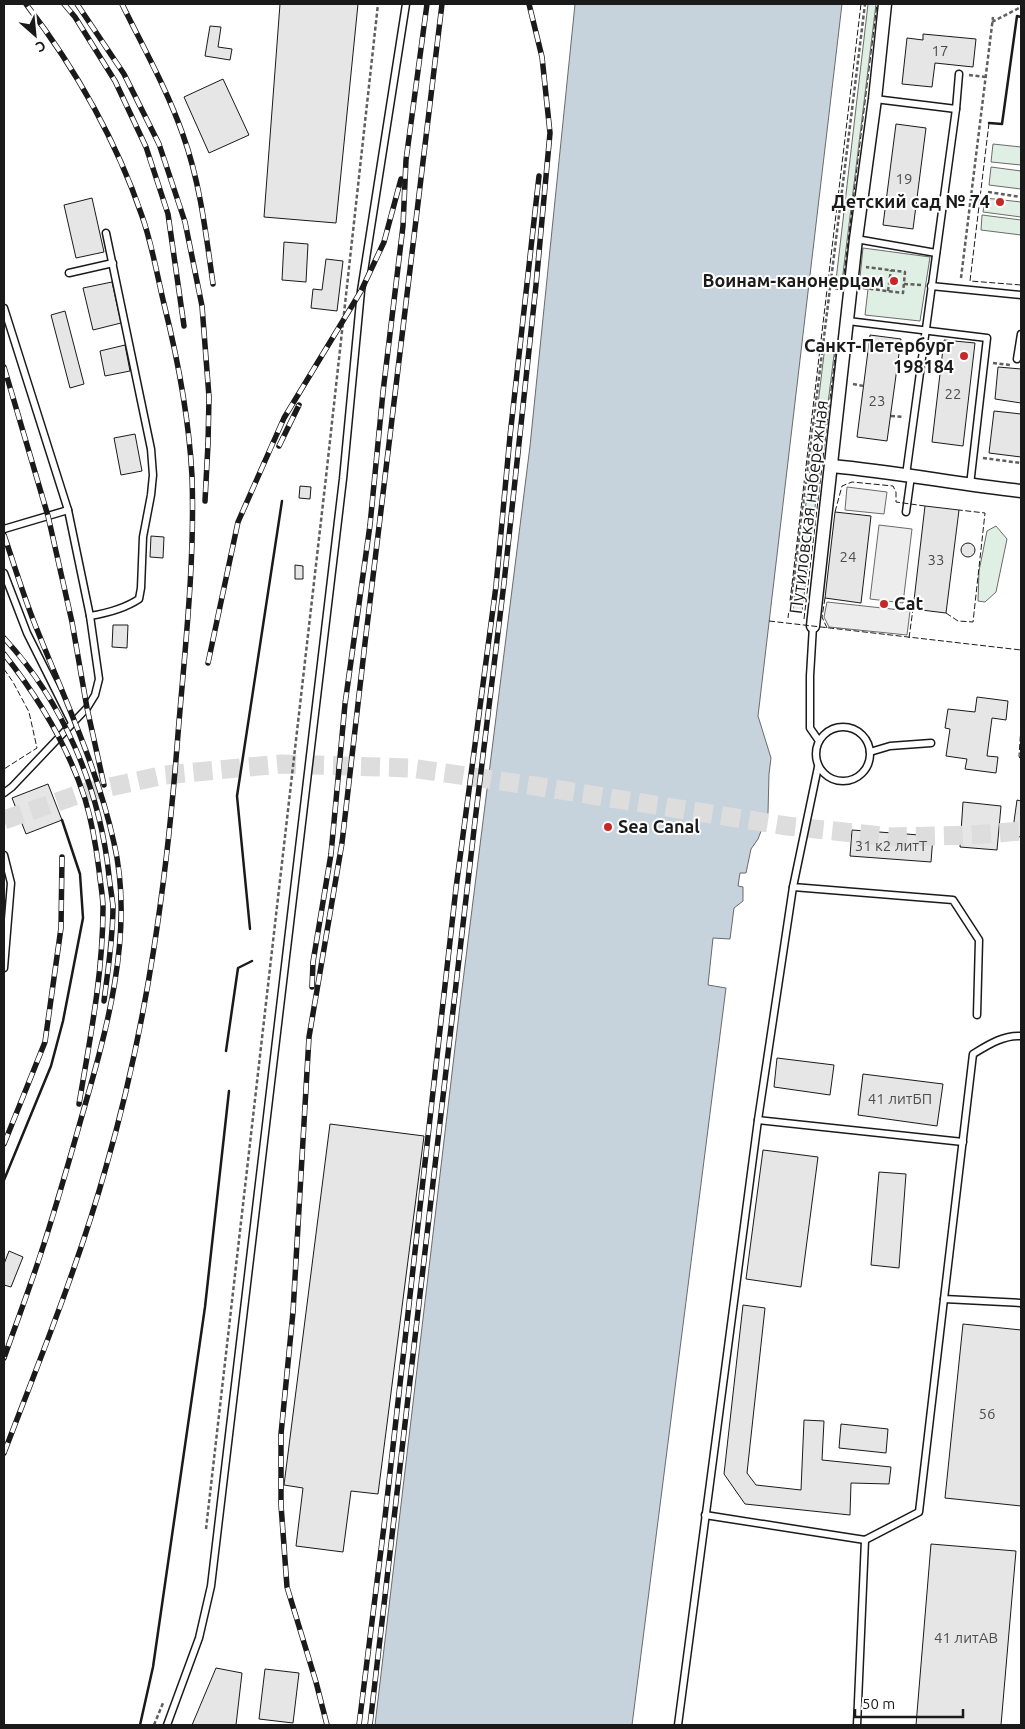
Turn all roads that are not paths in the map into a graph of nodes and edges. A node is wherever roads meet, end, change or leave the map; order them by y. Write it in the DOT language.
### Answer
graph roads {
  1 [pos="406,4"];
  2 [pos="885,4"];
  3 [pos="959,74"];
  4 [pos="876,99"];
  5 [pos="956,109"];
  6 [pos="106,233"];
  7 [pos="856,240"];
  8 [pos="936,253"];
  9 [pos="112,263"];
  10 [pos="69,273"];
  11 [pos="931,286"];
  12 [pos="1021,295"];
  13 [pos="4,308"];
  14 [pos="848,321"];
  15 [pos="925,330"];
  16 [pos="1021,334"];
  17 [pos="1017,359"];
  18 [pos="832,466"];
  19 [pos="909,476"];
  20 [pos="970,485"];
  21 [pos="1021,491"];
  22 [pos="68,510"];
  23 [pos="906,512"];
  24 [pos="4,529"];
  25 [pos="4,573"];
  26 [pos="90,616"];
  27 [pos="813,626"];
  28 [pos="72,723"];
  29 [pos="820,741"];
  30 [pos="931,743"];
  31 [pos="870,752"];
  32 [pos="818,767"];
  33 [pos="4,793"];
  34 [pos="4,855"];
  35 [pos="793,887"];
  36 [pos="4,968"];
  37 [pos="977,1015"];
  38 [pos="1021,1036"];
  39 [pos="758,1120"];
  40 [pos="962,1142"];
  41 [pos="944,1299"];
  42 [pos="1021,1302"];
  43 [pos="705,1515"];
  44 [pos="865,1540"];
  45 [pos="167,1725"];
  46 [pos="678,1725"];
  47 [pos="857,1725"];
  1 -- 45 [label="lane"];
  2 -- 4 [label="street, Путиловская набережная"];
  3 -- 5 [label="lane"];
  4 -- 5 [label="lane"];
  4 -- 7 [label="street, Путиловская набережная"];
  5 -- 8 [label="lane"];
  6 -- 9 [label="lane"];
  7 -- 8 [label="lane"];
  7 -- 14 [label="street, Путиловская набережная"];
  8 -- 11 [label="lane"];
  9 -- 10 [label="lane"];
  9 -- 26 [label="lane"];
  11 -- 12 [label="lane"];
  11 -- 15 [label="lane"];
  13 -- 22 [label="lane"];
  14 -- 15 [label="lane"];
  14 -- 18 [label="street, Путиловская набережная"];
  15 -- 19 [label="lane"];
  15 -- 20 [label="lane"];
  16 -- 17 [label="lane"];
  18 -- 19 [label="street"];
  18 -- 27 [label="street, Путиловская набережная"];
  19 -- 20 [label="street"];
  19 -- 23 [label="lane"];
  20 -- 21 [label="street"];
  22 -- 24 [label="lane"];
  22 -- 26 [label="lane"];
  25 -- 28 [label="lane"];
  26 -- 28 [label="lane"];
  27 -- 29 [label="lane"];
  28 -- 33 [label="lane"];
  29 -- 31 [label="lane"];
  29 -- 32 [label="lane"];
  30 -- 31 [label="lane"];
  31 -- 32 [label="lane"];
  32 -- 35 [label="lane"];
  34 -- 36 [label="lane"];
  35 -- 37 [label="lane"];
  35 -- 39 [label="lane"];
  38 -- 40 [label="lane"];
  39 -- 40 [label="lane"];
  39 -- 43 [label="lane"];
  40 -- 41 [label="lane"];
  41 -- 42 [label="lane"];
  41 -- 44 [label="lane"];
  43 -- 44 [label="lane"];
  43 -- 46 [label="lane"];
  44 -- 47 [label="lane"];
}
